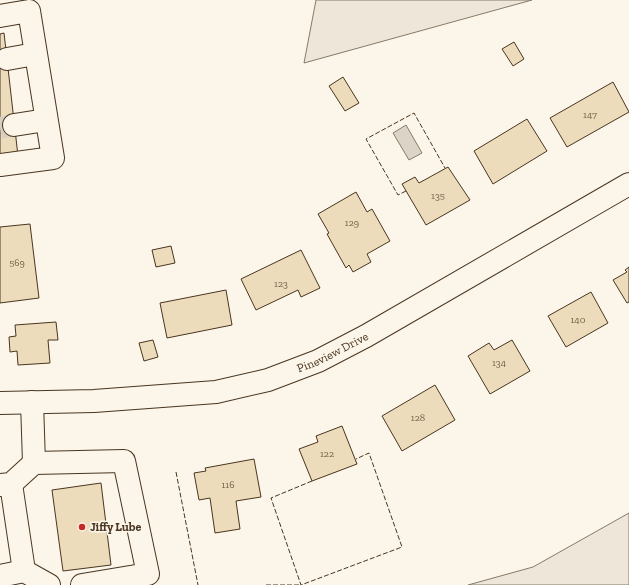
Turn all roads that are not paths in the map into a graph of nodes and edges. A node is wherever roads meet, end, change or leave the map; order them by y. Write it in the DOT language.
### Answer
graph roads {
  1 [pos="0,16"];
  2 [pos="35,54"];
  3 [pos="7,59"];
  4 [pos="46,120"];
  5 [pos="14,125"];
  6 [pos="0,166"];
  7 [pos="629,184"];
  8 [pos="32,402"];
  9 [pos="0,403"];
  10 [pos="34,463"];
  11 [pos="6,485"];
  12 [pos="24,571"];
  13 [pos="0,576"];
  14 [pos="49,585"];
  15 [pos="82,585"];
  1 -- 2 [label="street"];
  2 -- 3 [label="street"];
  2 -- 4 [label="street"];
  4 -- 5 [label="street"];
  4 -- 6 [label="street"];
  7 -- 8 [label="street, Pineview Drive"];
  8 -- 9 [label="street, Pineview Drive"];
  8 -- 10 [label="street"];
  10 -- 11 [label="street"];
  10 -- 15 [label="street"];
  11 -- 12 [label="street"];
  12 -- 13 [label="street"];
  12 -- 14 [label="street"];
}
